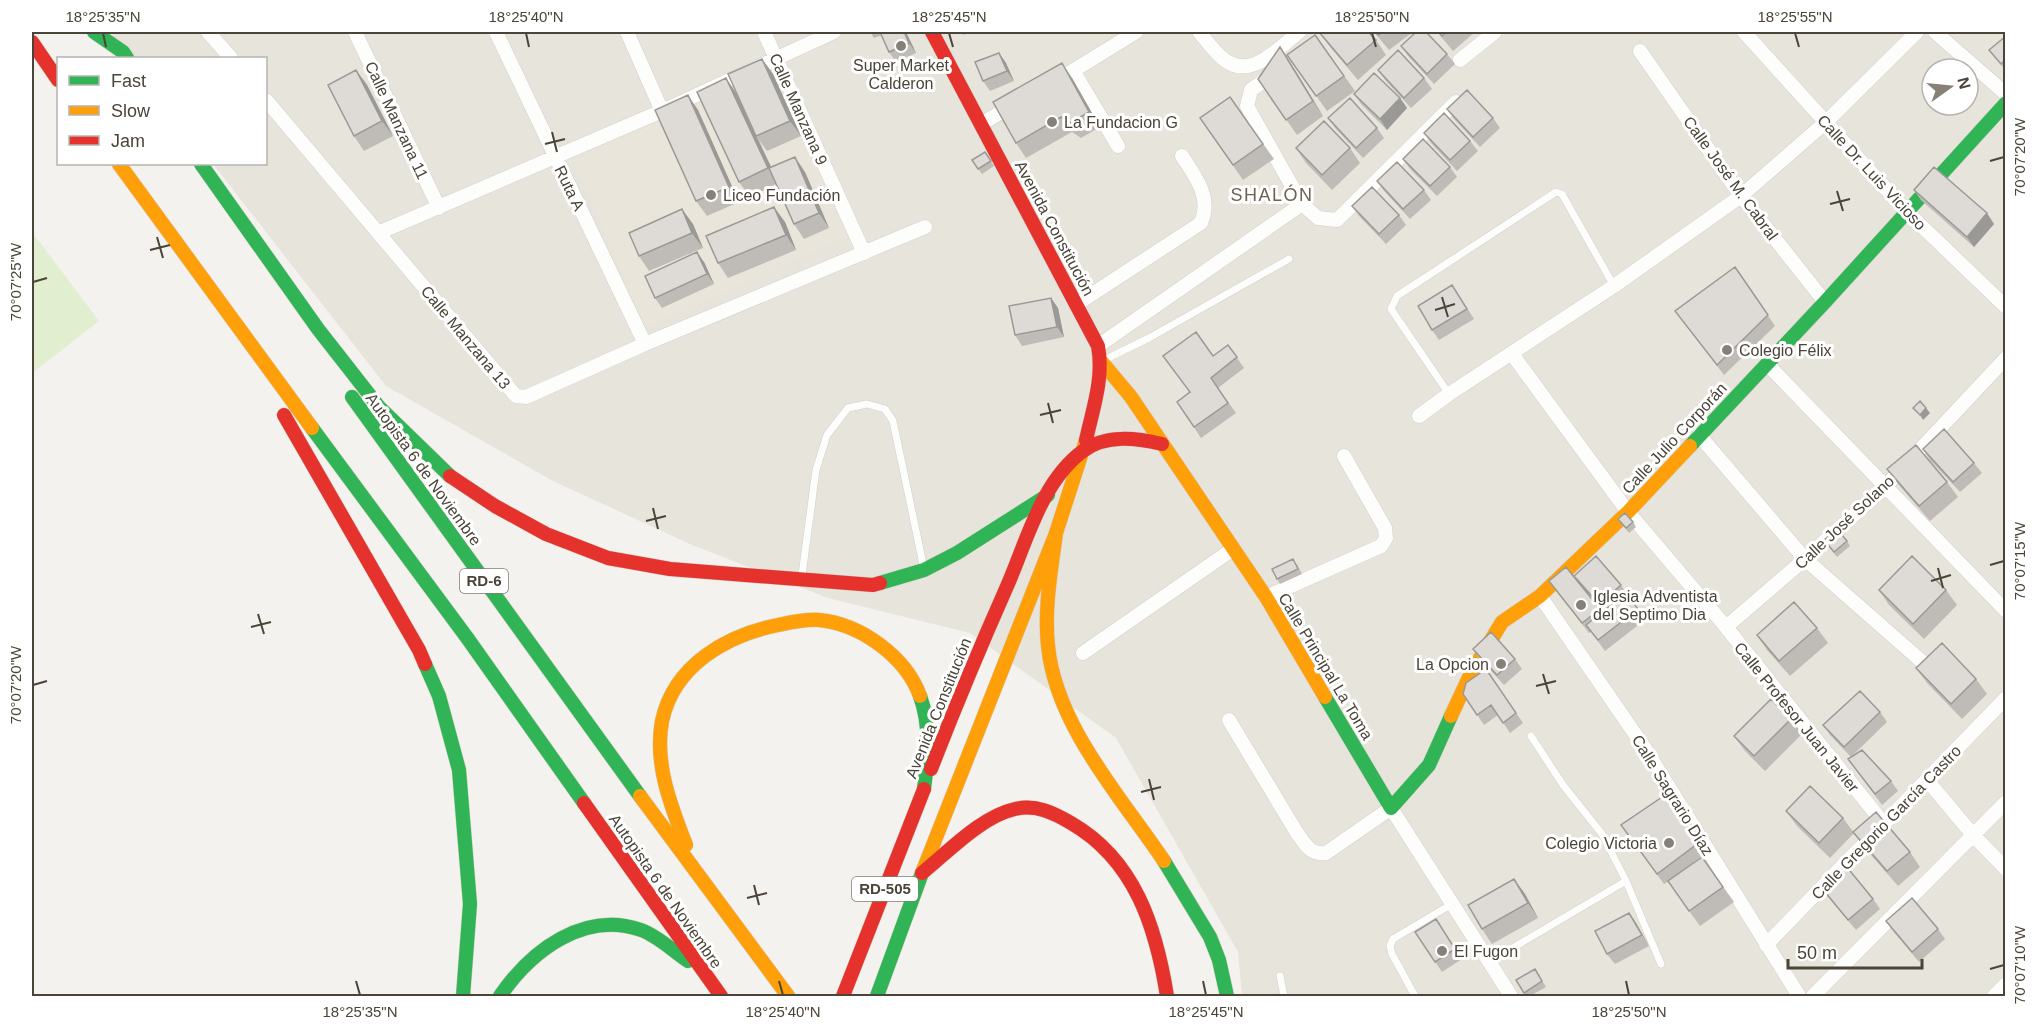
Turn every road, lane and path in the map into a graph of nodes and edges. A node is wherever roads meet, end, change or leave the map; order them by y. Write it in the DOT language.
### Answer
graph roads {
  1 [pos="88,32"];
  2 [pos="94,32"];
  3 [pos="208,32"];
  4 [pos="355,32"];
  5 [pos="496,32"];
  6 [pos="627,32"];
  7 [pos="764,32"];
  8 [pos="834,32"];
  9 [pos="933,32"];
  10 [pos="1136,32"];
  11 [pos="1199,32"];
  12 [pos="1299,32"];
  13 [pos="1495,32"];
  14 [pos="1917,32"];
  15 [pos="1935,32"];
  16 [pos="1750,34"];
  17 [pos="32,42"];
  18 [pos="1640,51"];
  19 [pos="106,57"];
  20 [pos="126,57"];
  21 [pos="230,57"];
  22 [pos="776,59"];
  23 [pos="1460,60"];
  24 [pos="1287,64"];
  25 [pos="1074,72"];
  26 [pos="57,79"];
  27 [pos="2006,94"];
  28 [pos="267,101"];
  29 [pos="1456,102"];
  30 [pos="2006,103"];
  31 [pos="662,111"];
  32 [pos="1826,122"];
  33 [pos="981,124"];
  34 [pos="1118,146"];
  35 [pos="1182,156"];
  36 [pos="556,157"];
  37 [pos="119,165"];
  38 [pos="202,165"];
  39 [pos="1741,196"];
  40 [pos="1302,204"];
  41 [pos="439,208"];
  42 [pos="1907,212"];
  43 [pos="225,221"];
  44 [pos="925,227"];
  45 [pos="378,233"];
  46 [pos="864,253"];
  47 [pos="1289,259"];
  48 [pos="1614,286"];
  49 [pos="1825,302"];
  50 [pos="1077,304"];
  51 [pos="2006,307"];
  52 [pos="226,313"];
  53 [pos="645,344"];
  54 [pos="1098,346"];
  55 [pos="1512,354"];
  56 [pos="2006,358"];
  57 [pos="1101,362"];
  58 [pos="1767,364"];
  59 [pos="329,365"];
  60 [pos="343,384"];
  61 [pos="1449,394"];
  62 [pos="1419,416"];
  63 [pos="1699,435"];
  64 [pos="1162,444"];
  65 [pos="1083,450"];
  66 [pos="1344,456"];
  67 [pos="1885,487"];
  68 [pos="1048,495"];
  69 [pos="1628,512"];
  70 [pos="1056,533"];
  71 [pos="1233,549"];
  72 [pos="1805,560"];
  73 [pos="924,570"];
  74 [pos="801,579"];
  75 [pos="1540,596"];
  76 [pos="1266,597"];
  77 [pos="2006,611"];
  78 [pos="1726,627"];
  79 [pos="1083,653"];
  80 [pos="1926,666"];
  81 [pos="2006,698"];
  82 [pos="1229,720"];
  83 [pos="1531,736"];
  84 [pos="1927,780"];
  85 [pos="924,789"];
  86 [pos="2006,802"];
  87 [pos="1391,808"];
  88 [pos="1884,824"];
  89 [pos="1973,835"];
  90 [pos="2006,869"];
  91 [pos="922,873"];
  92 [pos="696,874"];
  93 [pos="1626,881"];
  94 [pos="1452,904"];
  95 [pos="1766,945"];
  96 [pos="1489,962"];
  97 [pos="1661,964"];
  98 [pos="701,970"];
  99 [pos="1280,976"];
  100 [pos="2006,984"];
  101 [pos="845,993"];
  102 [pos="1411,995"];
  103 [pos="463,996"];
  104 [pos="500,996"];
  105 [pos="721,996"];
  106 [pos="788,996"];
  107 [pos="877,996"];
  108 [pos="1167,996"];
  109 [pos="1227,996"];
  110 [pos="1284,996"];
  111 [pos="1511,996"];
  112 [pos="1799,996"];
  113 [pos="1813,996"];
  114 [pos="1994,996"];
  1 -- 19 [label="main road"];
  2 -- 20 [label="main road"];
  3 -- 21 [label="street"];
  4 -- 41 [label="street, Calle Manzana 11"];
  5 -- 36 [label="street, Ruta A"];
  6 -- 31 [label="street"];
  7 -- 22 [label="street, Calle Manzana 9"];
  8 -- 22 [label="street"];
  9 -- 33 [label="main road, Avenida Constitución / RD-505"];
  10 -- 25 [label="street"];
  11 -- 12 [label="street"];
  13 -- 23 [label="street"];
  14 -- 32 [label="street"];
  15 -- 27 [label="street"];
  16 -- 32 [label="street, Calle Dr. Luis Vicioso"];
  17 -- 26 [label="main road"];
  18 -- 39 [label="street, Calle José M. Cabral"];
  22 -- 31 [label="street"];
  22 -- 46 [label="street, Calle Manzana 9"];
  24 -- 40 [label="street"];
  25 -- 33 [label="street"];
  25 -- 34 [label="street"];
  28 -- 45 [label="street, Calle Manzana 13"];
  29 -- 40 [label="street"];
  30 -- 42 [label="main road, Calle Julio Corporán"];
  31 -- 36 [label="street"];
  32 -- 39 [label="street"];
  32 -- 42 [label="street, Calle Dr. Luis Vicioso"];
  33 -- 50 [label="main road, Avenida Constitución / RD-505"];
  35 -- 50 [label="street"];
  36 -- 41 [label="street"];
  36 -- 53 [label="street, Ruta A"];
  37 -- 52 [label="main road, Autopista 6 de Noviembre / RD-6"];
  38 -- 74 [label="main road"];
  39 -- 48 [label="street"];
  39 -- 49 [label="street, Calle José M. Cabral"];
  40 -- 54 [label="street"];
  41 -- 45 [label="street"];
  42 -- 49 [label="main road, Calle Julio Corporán"];
  42 -- 51 [label="street, Calle Dr. Luis Vicioso"];
  43 -- 59 [label="main road"];
  44 -- 46 [label="street, Calle Manzana 13"];
  45 -- 53 [label="street, Calle Manzana 13"];
  46 -- 53 [label="street, Calle Manzana 13"];
  47 -- 57 [label="lane"];
  48 -- 55 [label="street"];
  48 -- 61 [label="lane"];
  49 -- 58 [label="main road, Calle Julio Corporán"];
  50 -- 54 [label="main road, Avenida Constitución / RD-505"];
  52 -- 98 [label="main road, Autopista 6 de Noviembre / RD-6"];
  52 -- 103 [label="main road"];
  54 -- 57 [label="main road, Avenida Constitución / RD-505"];
  55 -- 61 [label="street"];
  55 -- 69 [label="street, Calle Profesor Juan Javier"];
  56 -- 67 [label="street, Calle José Solano"];
  57 -- 64 [label="main road, Calle Principal La Toma"];
  57 -- 65 [label="main road, Avenida Constitución / RD-505"];
  58 -- 63 [label="main road, Calle Julio Corporán"];
  58 -- 67 [label="street"];
  60 -- 92 [label="main road, Autopista 6 de Noviembre / RD-6"];
  61 -- 62 [label="street"];
  63 -- 69 [label="main road, Calle Julio Corporán"];
  63 -- 72 [label="street"];
  64 -- 65 [label="main road"];
  64 -- 71 [label="main road, Calle Principal La Toma"];
  65 -- 68 [label="main road, Avenida Constitución / RD-505"];
  65 -- 70 [label="main road, Avenida Constitución / RD-505"];
  66 -- 76 [label="street"];
  67 -- 72 [label="street, Calle José Solano"];
  67 -- 77 [label="street"];
  68 -- 73 [label="main road"];
  68 -- 85 [label="main road, Avenida Constitución / RD-505"];
  69 -- 75 [label="main road, Calle Julio Corporán"];
  69 -- 78 [label="street, Calle Profesor Juan Javier"];
  70 -- 91 [label="main road, Avenida Constitución / RD-505"];
  70 -- 109 [label="main road"];
  71 -- 76 [label="main road, Calle Principal La Toma"];
  71 -- 79 [label="street"];
  72 -- 78 [label="street, Calle José Solano"];
  72 -- 80 [label="street"];
  73 -- 74 [label="main road"];
  73 -- 74 [label="lane"];
  75 -- 87 [label="main road, Calle Julio Corporán"];
  75 -- 95 [label="street, Calle Sagrario Díaz"];
  76 -- 87 [label="main road, Calle Principal La Toma"];
  78 -- 88 [label="street, Calle Profesor Juan Javier"];
  81 -- 84 [label="street, Calle Gregorio García Castro"];
  82 -- 87 [label="street"];
  83 -- 93 [label="lane"];
  84 -- 88 [label="street, Calle Gregorio García Castro"];
  84 -- 89 [label="street"];
  85 -- 92 [label="main road"];
  85 -- 101 [label="main road, Avenida Constitución / RD-505"];
  86 -- 89 [label="street"];
  87 -- 94 [label="street, Calle Principal La Toma"];
  88 -- 95 [label="street, Calle Gregorio García Castro"];
  89 -- 90 [label="street"];
  89 -- 113 [label="street"];
  91 -- 107 [label="main road, Avenida Constitución / RD-505"];
  91 -- 108 [label="main road"];
  92 -- 106 [label="main road, Autopista 6 de Noviembre / RD-6"];
  93 -- 96 [label="lane"];
  93 -- 97 [label="lane"];
  94 -- 96 [label="street, Calle Principal La Toma"];
  94 -- 102 [label="lane"];
  95 -- 112 [label="street, Calle Sagrario Díaz"];
  96 -- 111 [label="street, Calle Principal La Toma"];
  98 -- 104 [label="main road"];
  98 -- 105 [label="main road, Autopista 6 de Noviembre / RD-6"];
  99 -- 110 [label="lane"];
  100 -- 114 [label="street"];
}
